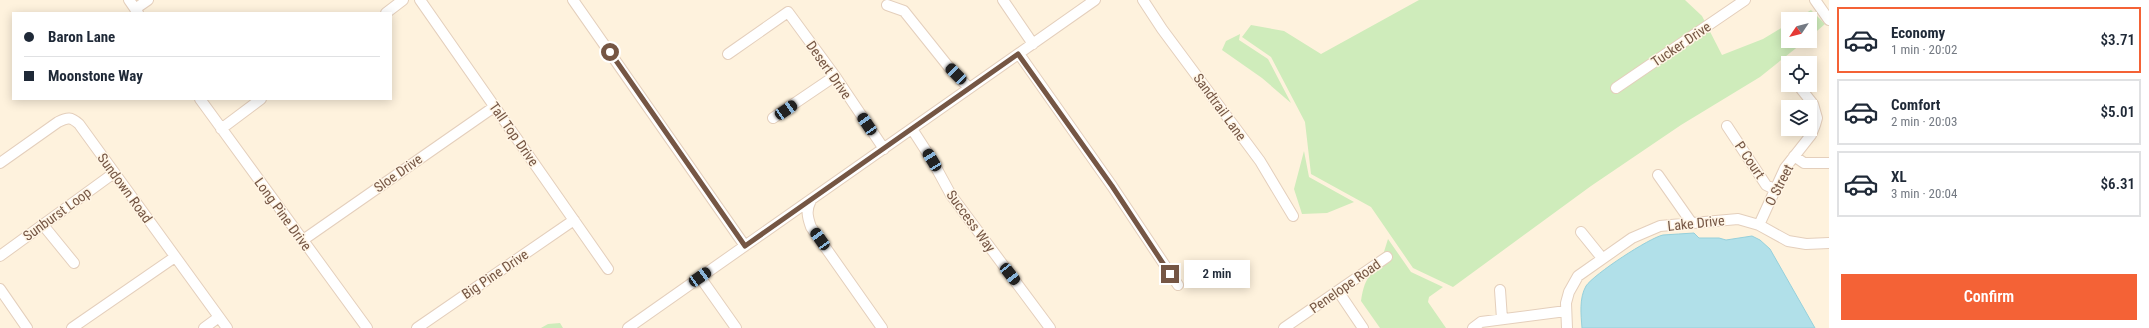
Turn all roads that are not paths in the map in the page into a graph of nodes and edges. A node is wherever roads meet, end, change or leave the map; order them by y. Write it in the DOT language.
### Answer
graph roads {
  1 [pos="129,0"];
  2 [pos="148,0"];
  3 [pos="403,0"];
  4 [pos="420,0"];
  5 [pos="573,0"];
  6 [pos="1003,0"];
  7 [pos="1095,0"];
  8 [pos="1143,0"];
  9 [pos="1745,0"];
  10 [pos="1815,0"];
  11 [pos="1081,4"];
  12 [pos="887,5"];
  13 [pos="137,11"];
  14 [pos="387,12"];
  15 [pos="1829,20"];
  16 [pos="1033,44"];
  17 [pos="728,54"];
  18 [pos="1018,54"];
  19 [pos="835,76"];
  20 [pos="969,88"];
  21 [pos="1616,88"];
  22 [pos="1804,92"];
  23 [pos="201,100"];
  24 [pos="260,100"];
  25 [pos="494,107"];
  26 [pos="773,118"];
  27 [pos="1727,126"];
  28 [pos="221,129"];
  29 [pos="912,129"];
  30 [pos="884,148"];
  31 [pos="1794,156"];
  32 [pos="0,163"];
  33 [pos="1829,163"];
  34 [pos="114,173"];
  35 [pos="1658,175"];
  36 [pos="1776,190"];
  37 [pos="811,200"];
  38 [pos="1293,216"];
  39 [pos="574,220"];
  40 [pos="1691,222"];
  41 [pos="43,225"];
  42 [pos="1759,225"];
  43 [pos="1581,232"];
  44 [pos="303,240"];
  45 [pos="1829,243"];
  46 [pos="745,246"];
  47 [pos="0,256"];
  48 [pos="175,257"];
  49 [pos="1387,257"];
  50 [pos="1602,258"];
  51 [pos="74,263"];
  52 [pos="608,269"];
  53 [pos="700,277"];
  54 [pos="1178,285"];
  55 [pos="0,289"];
  56 [pos="1500,290"];
  57 [pos="1338,291"];
  58 [pos="1566,312"];
  59 [pos="219,317"];
  60 [pos="1502,319"];
  61 [pos="27,328"];
  62 [pos="72,328"];
  63 [pos="204,328"];
  64 [pos="227,328"];
  65 [pos="367,328"];
  66 [pos="417,328"];
  67 [pos="628,328"];
  68 [pos="736,328"];
  69 [pos="882,328"];
  70 [pos="1050,328"];
  71 [pos="1284,328"];
  72 [pos="1364,328"];
  73 [pos="1473,328"];
  74 [pos="1568,328"];
  1 -- 13 [label="street"];
  2 -- 13 [label="street"];
  3 -- 14 [label="street"];
  4 -- 25 [label="street, Tall Top Drive"];
  5 -- 46 [label="street"];
  6 -- 16 [label="street"];
  7 -- 11 [label="street"];
  8 -- 38 [label="street, Sandtrail Lane"];
  9 -- 21 [label="street, Tucker Drive"];
  10 -- 15 [label="street"];
  11 -- 16 [label="street"];
  12 -- 20 [label="street"];
  16 -- 18 [label="street"];
  17 -- 19 [label="street, Desert Drive"];
  18 -- 20 [label="street"];
  18 -- 54 [label="street"];
  19 -- 26 [label="street"];
  19 -- 30 [label="street, Desert Drive"];
  20 -- 29 [label="street"];
  22 -- 31 [label="street, O Street"];
  23 -- 28 [label="street, Long Pine Drive"];
  24 -- 28 [label="street"];
  25 -- 39 [label="street, Tall Top Drive"];
  25 -- 44 [label="street, Sloe Drive"];
  27 -- 36 [label="street, P Court"];
  28 -- 44 [label="street, Long Pine Drive"];
  29 -- 30 [label="street"];
  29 -- 70 [label="street, Success Way"];
  30 -- 37 [label="street"];
  31 -- 33 [label="street"];
  31 -- 36 [label="street, O Street"];
  32 -- 34 [label="street, Sundown Road"];
  34 -- 41 [label="street, Sunburst Loop"];
  34 -- 48 [label="street, Sundown Road"];
  35 -- 40 [label="street"];
  36 -- 42 [label="street, O Street"];
  37 -- 46 [label="street"];
  37 -- 69 [label="street"];
  39 -- 52 [label="street, Tall Top Drive"];
  39 -- 66 [label="street, Big Pine Drive"];
  40 -- 42 [label="street, Lake Drive"];
  40 -- 50 [label="street, Lake Drive"];
  41 -- 47 [label="street, Sunburst Loop"];
  41 -- 51 [label="street"];
  42 -- 45 [label="street, Lake Drive"];
  43 -- 50 [label="street"];
  44 -- 65 [label="street, Long Pine Drive"];
  46 -- 53 [label="street"];
  48 -- 59 [label="street, Sundown Road"];
  48 -- 62 [label="street"];
  49 -- 57 [label="street, Penelope Road"];
  50 -- 58 [label="street, Lake Drive"];
  53 -- 67 [label="street"];
  53 -- 68 [label="street"];
  55 -- 61 [label="street"];
  56 -- 60 [label="street"];
  57 -- 71 [label="street, Penelope Road"];
  57 -- 72 [label="street"];
  58 -- 60 [label="street"];
  58 -- 74 [label="street, Lake Drive"];
  59 -- 63 [label="street"];
  59 -- 64 [label="street, Sundown Road"];
  60 -- 73 [label="street"];
}
